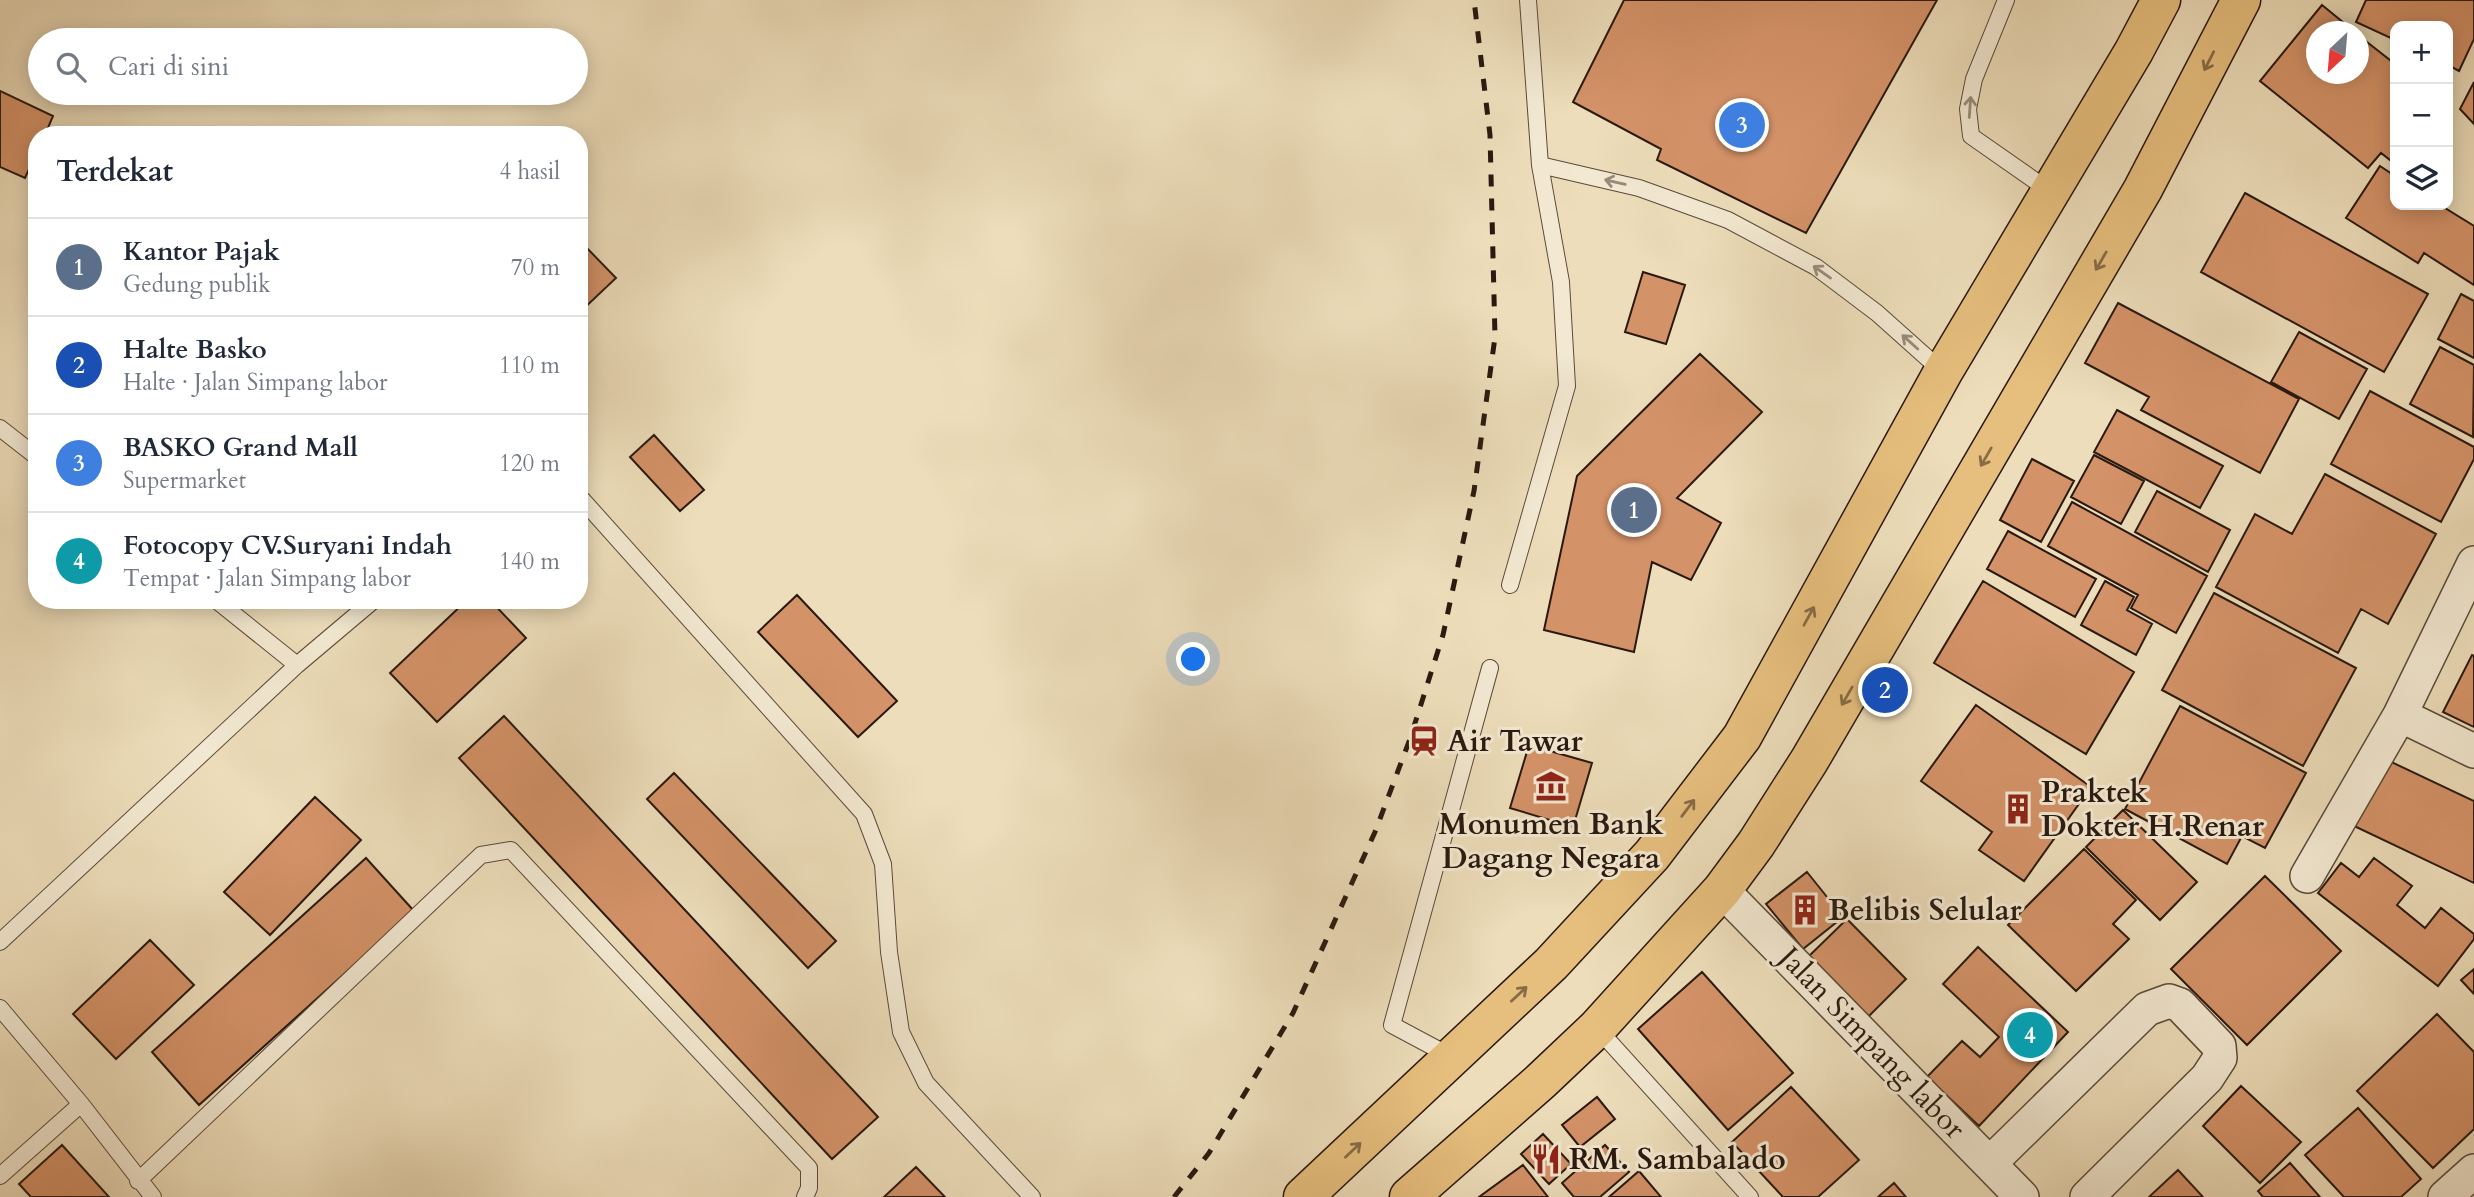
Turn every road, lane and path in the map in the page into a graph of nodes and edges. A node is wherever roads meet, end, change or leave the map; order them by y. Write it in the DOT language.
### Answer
graph roads {
  1 [pos="1528,0"];
  2 [pos="2006,0"];
  3 [pos="2161,0"];
  4 [pos="2241,0"];
  5 [pos="1540,165"];
  6 [pos="2051,192"];
  7 [pos="1943,372"];
  8 [pos="0,428"];
  9 [pos="28,450"];
  10 [pos="588,506"];
  11 [pos="2474,563"];
  12 [pos="1510,585"];
  13 [pos="227,609"];
  14 [pos="363,609"];
  15 [pos="297,664"];
  16 [pos="1490,668"];
  17 [pos="2400,715"];
  18 [pos="2474,751"];
  19 [pos="2307,877"];
  20 [pos="1722,890"];
  21 [pos="0,942"];
  22 [pos="0,1009"];
  23 [pos="1597,1028"];
  24 [pos="1452,1058"];
  25 [pos="81,1104"];
  26 [pos="1990,1163"];
  27 [pos="2474,1171"];
  28 [pos="0,1175"];
  29 [pos="138,1181"];
  30 [pos="1023,1194"];
  31 [pos="153,1197"];
  32 [pos="806,1197"];
  33 [pos="1303,1197"];
  34 [pos="1409,1197"];
  35 [pos="1750,1197"];
  36 [pos="2022,1197"];
  37 [pos="2087,1197"];
  38 [pos="2445,1197"];
  1 -- 5 [label="lane"];
  6 -- 2 [label="lane, one-way"];
  3 -- 6 [label="highway"];
  4 -- 20 [label="highway, one-way"];
  7 -- 5 [label="lane, one-way"];
  5 -- 12 [label="lane"];
  6 -- 7 [label="highway"];
  24 -- 7 [label="highway, one-way"];
  8 -- 9 [label="lane"];
  10 -- 30 [label="lane"];
  11 -- 17 [label="street"];
  13 -- 15 [label="lane"];
  14 -- 15 [label="lane"];
  15 -- 21 [label="lane"];
  16 -- 24 [label="lane"];
  17 -- 18 [label="street"];
  17 -- 19 [label="street"];
  20 -- 23 [label="highway"];
  20 -- 26 [label="street, Jalan Simpang labor"];
  22 -- 25 [label="lane"];
  23 -- 34 [label="highway"];
  23 -- 35 [label="lane"];
  33 -- 24 [label="highway, one-way"];
  25 -- 28 [label="lane"];
  25 -- 29 [label="lane"];
  26 -- 36 [label="street, Jalan Simpang labor"];
  26 -- 37 [label="street"];
  27 -- 38 [label="street"];
  29 -- 31 [label="lane"];
  29 -- 32 [label="lane"];
}
